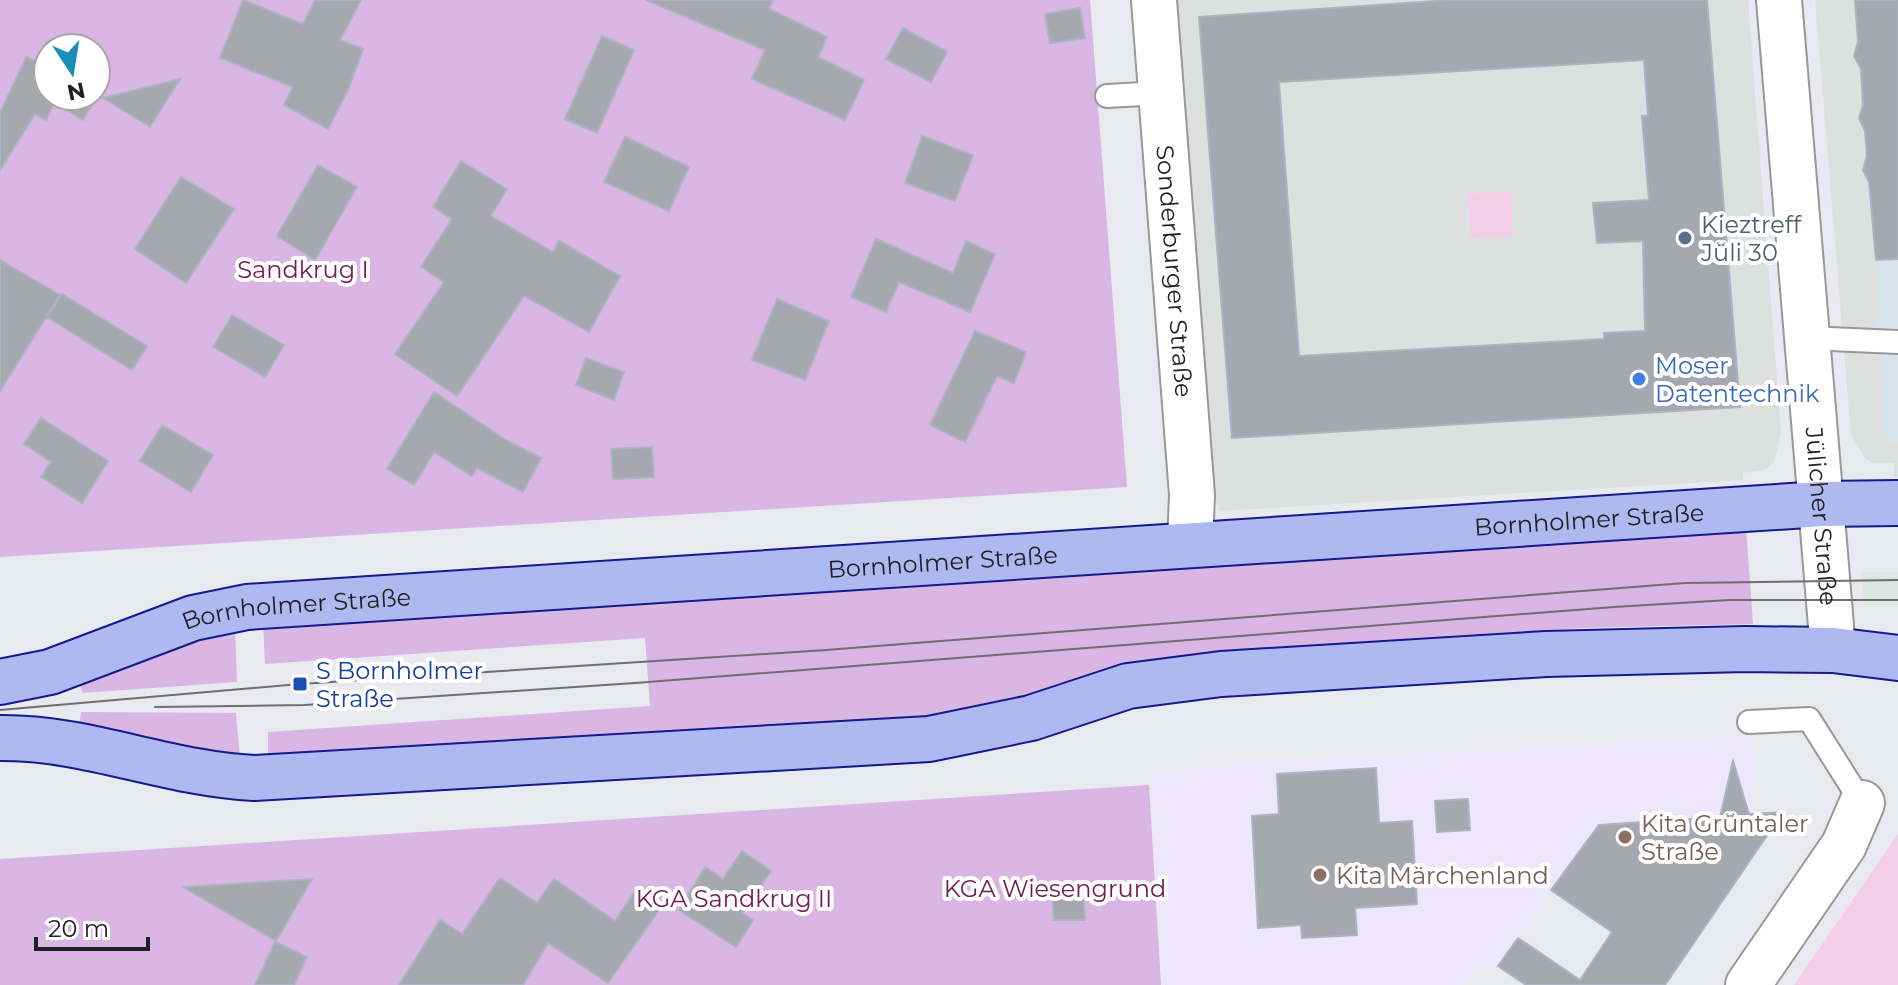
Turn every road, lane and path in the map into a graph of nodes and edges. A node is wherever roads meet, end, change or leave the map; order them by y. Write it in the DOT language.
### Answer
graph roads {
  1 [pos="1154,0"];
  2 [pos="1779,0"];
  3 [pos="1161,93"];
  4 [pos="1107,96"];
  5 [pos="1807,338"];
  6 [pos="1898,342"];
  7 [pos="1898,503"];
  8 [pos="1822,504"];
  9 [pos="1190,544"];
  10 [pos="1833,650"];
  11 [pos="1898,658"];
  12 [pos="0,682"];
  13 [pos="1749,722"];
  14 [pos="0,738"];
  15 [pos="1862,803"];
  16 [pos="1748,985"];
  1 -- 3 [label="street, Sonderburger Straße"];
  2 -- 5 [label="street, Jülicher Straße"];
  3 -- 4 [label="lane"];
  3 -- 9 [label="street, Sonderburger Straße"];
  5 -- 6 [label="lane"];
  5 -- 8 [label="street, Jülicher Straße"];
  7 -- 8 [label="main road, Bornholmer Straße"];
  8 -- 9 [label="main road, Bornholmer Straße"];
  8 -- 10 [label="street, Jülicher Straße"];
  9 -- 12 [label="main road, Bornholmer Straße"];
  10 -- 11 [label="main road"];
  10 -- 14 [label="main road"];
  13 -- 15 [label="lane"];
  15 -- 16 [label="street"];
}
